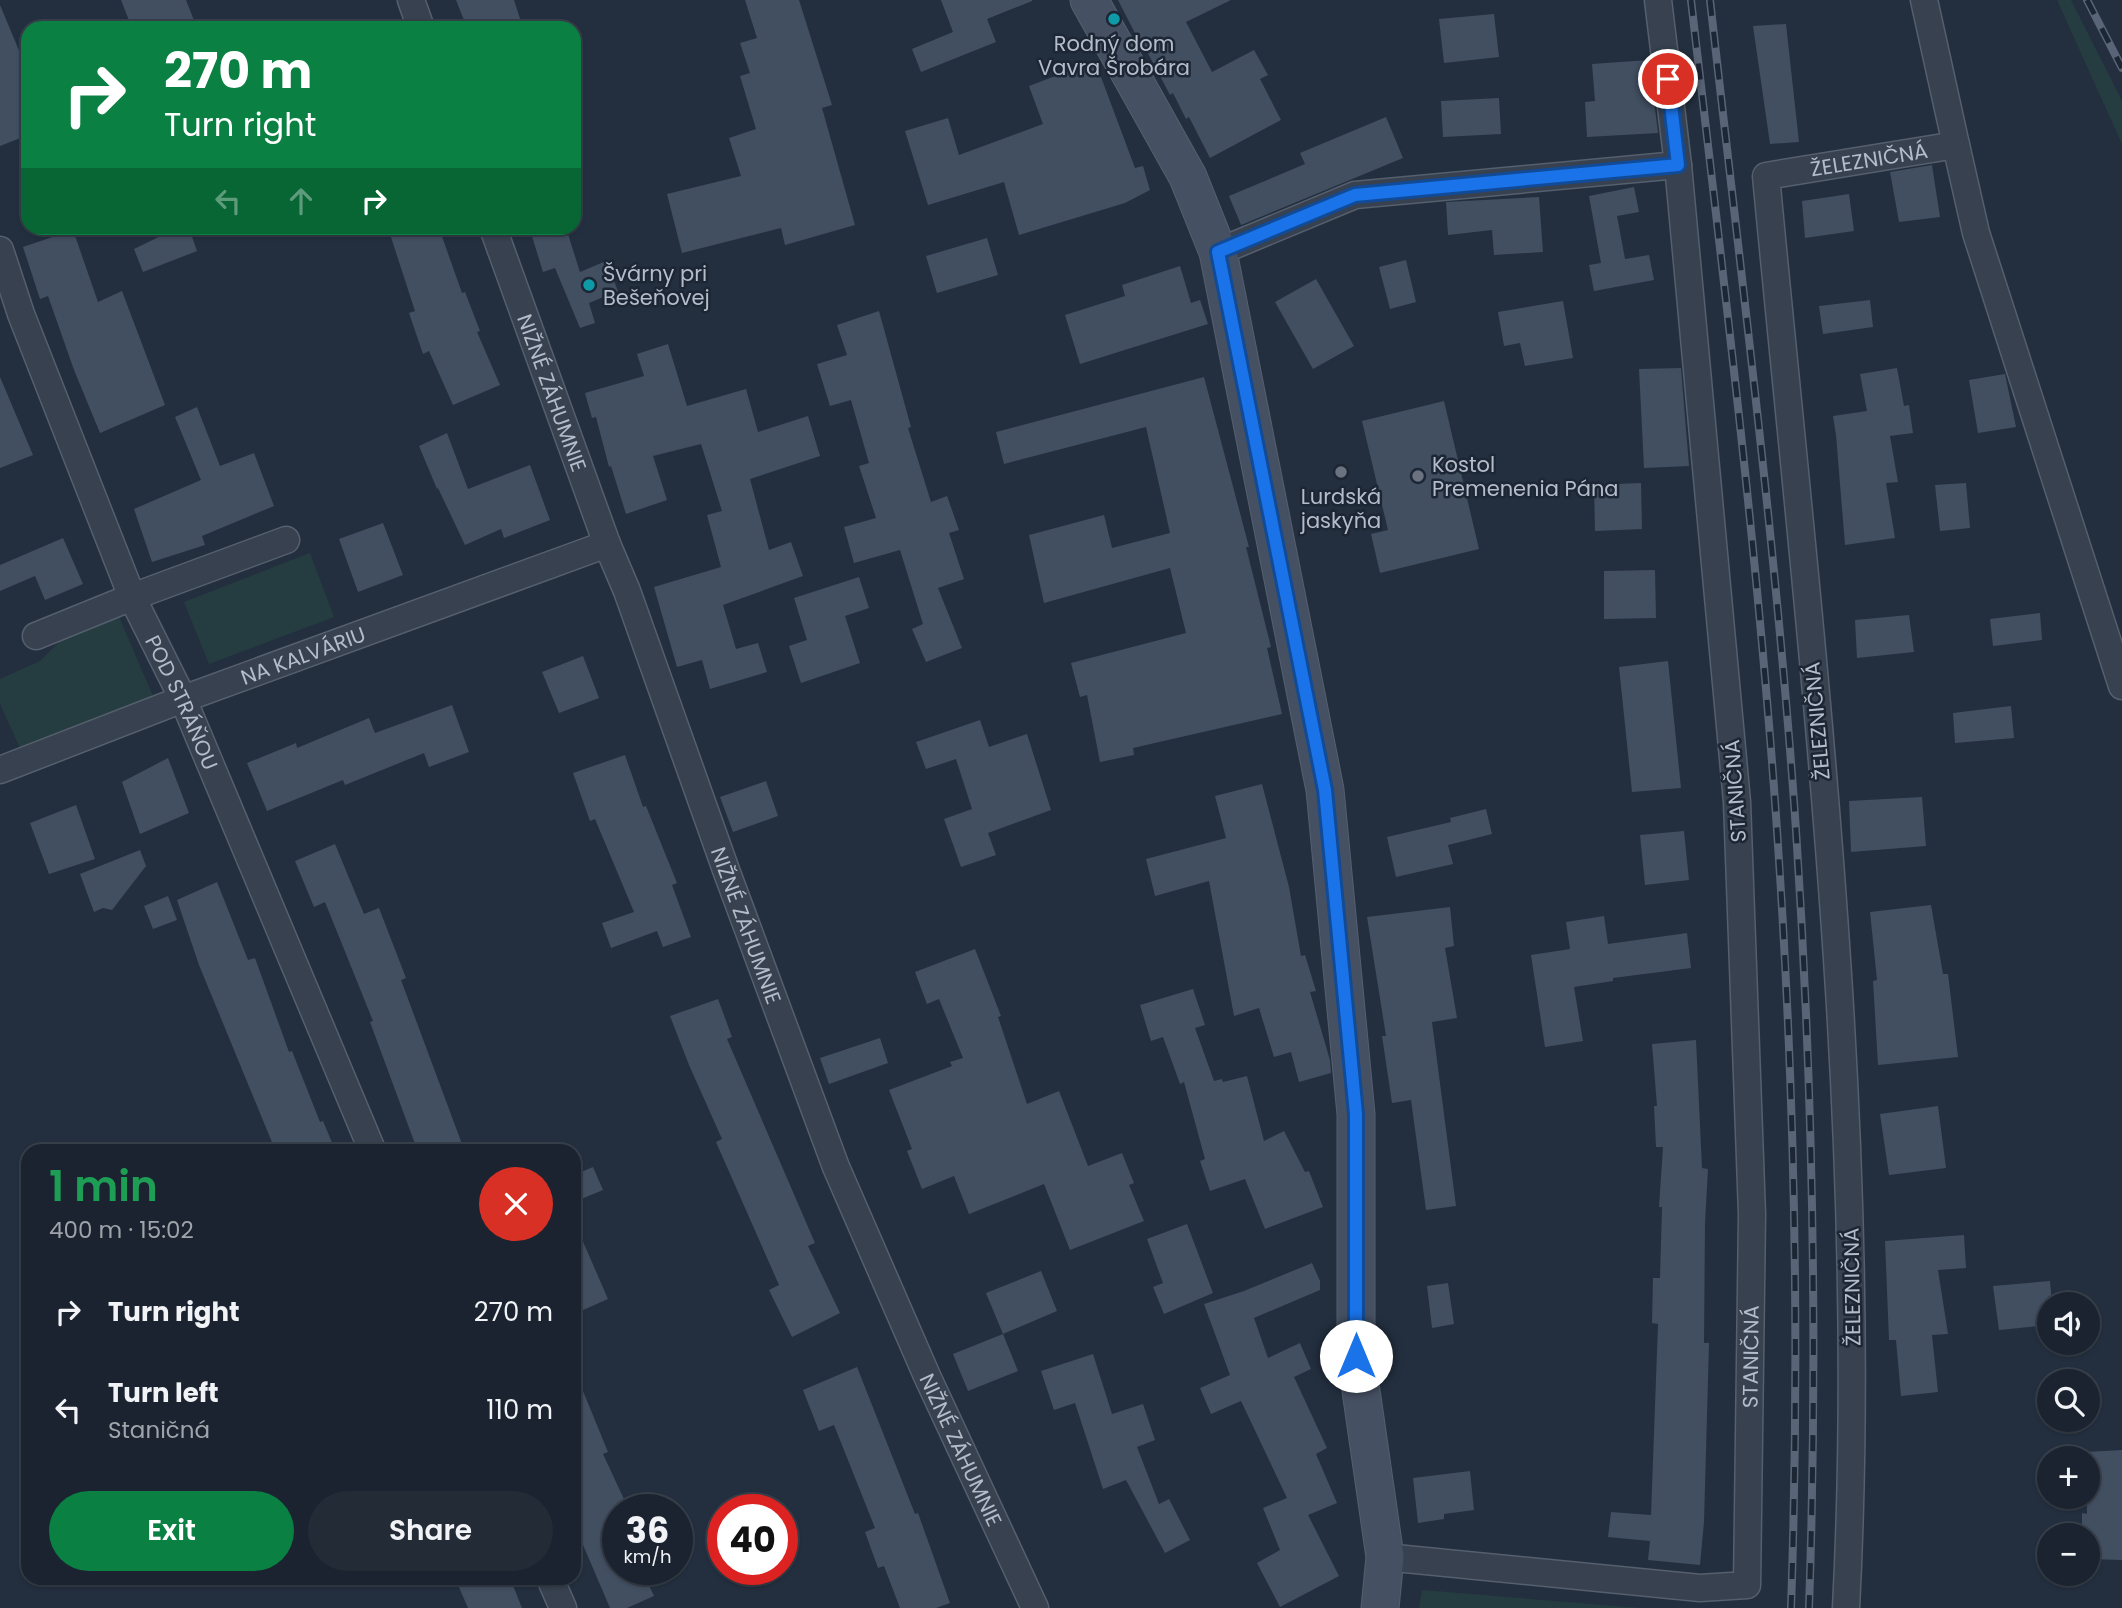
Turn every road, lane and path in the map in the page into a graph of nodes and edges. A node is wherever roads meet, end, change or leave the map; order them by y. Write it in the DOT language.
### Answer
graph roads {
  1 [pos="411,0"];
  2 [pos="1089,0"];
  3 [pos="1658,0"];
  4 [pos="1924,0"];
  5 [pos="418,21"];
  6 [pos="1956,145"];
  7 [pos="1678,165"];
  8 [pos="496,235"];
  9 [pos="0,250"];
  10 [pos="1218,252"];
  11 [pos="286,540"];
  12 [pos="607,544"];
  13 [pos="132,597"];
  14 [pos="36,636"];
  15 [pos="2122,685"];
  16 [pos="183,699"];
  17 [pos="0,770"];
  18 [pos="370,1144"];
  19 [pos="1385,1557"];
  20 [pos="553,1585"];
  21 [pos="563,1608"];
  22 [pos="1035,1608"];
  23 [pos="1380,1608"];
  24 [pos="1846,1608"];
  1 -- 5 [label="street"];
  2 -- 10 [label="street"];
  3 -- 7 [label="street, STANIČNÁ"];
  4 -- 6 [label="street, ŽELEZNIČNÁ"];
  6 -- 15 [label="street"];
  6 -- 24 [label="street, ŽELEZNIČNÁ"];
  7 -- 10 [label="street"];
  7 -- 19 [label="street, STANIČNÁ"];
  8 -- 12 [label="street, NIŽNÉ ZÁHUMNIE"];
  9 -- 13 [label="street, POD STRÁŇOU"];
  10 -- 19 [label="street"];
  11 -- 13 [label="street"];
  12 -- 16 [label="street, NA KALVÁRIU"];
  12 -- 22 [label="street, NIŽNÉ ZÁHUMNIE"];
  13 -- 14 [label="street"];
  13 -- 16 [label="street, POD STRÁŇOU"];
  16 -- 17 [label="street, NA KALVÁRIU"];
  16 -- 18 [label="street, POD STRÁŇOU"];
  19 -- 23 [label="street"];
  20 -- 21 [label="street"];
}
